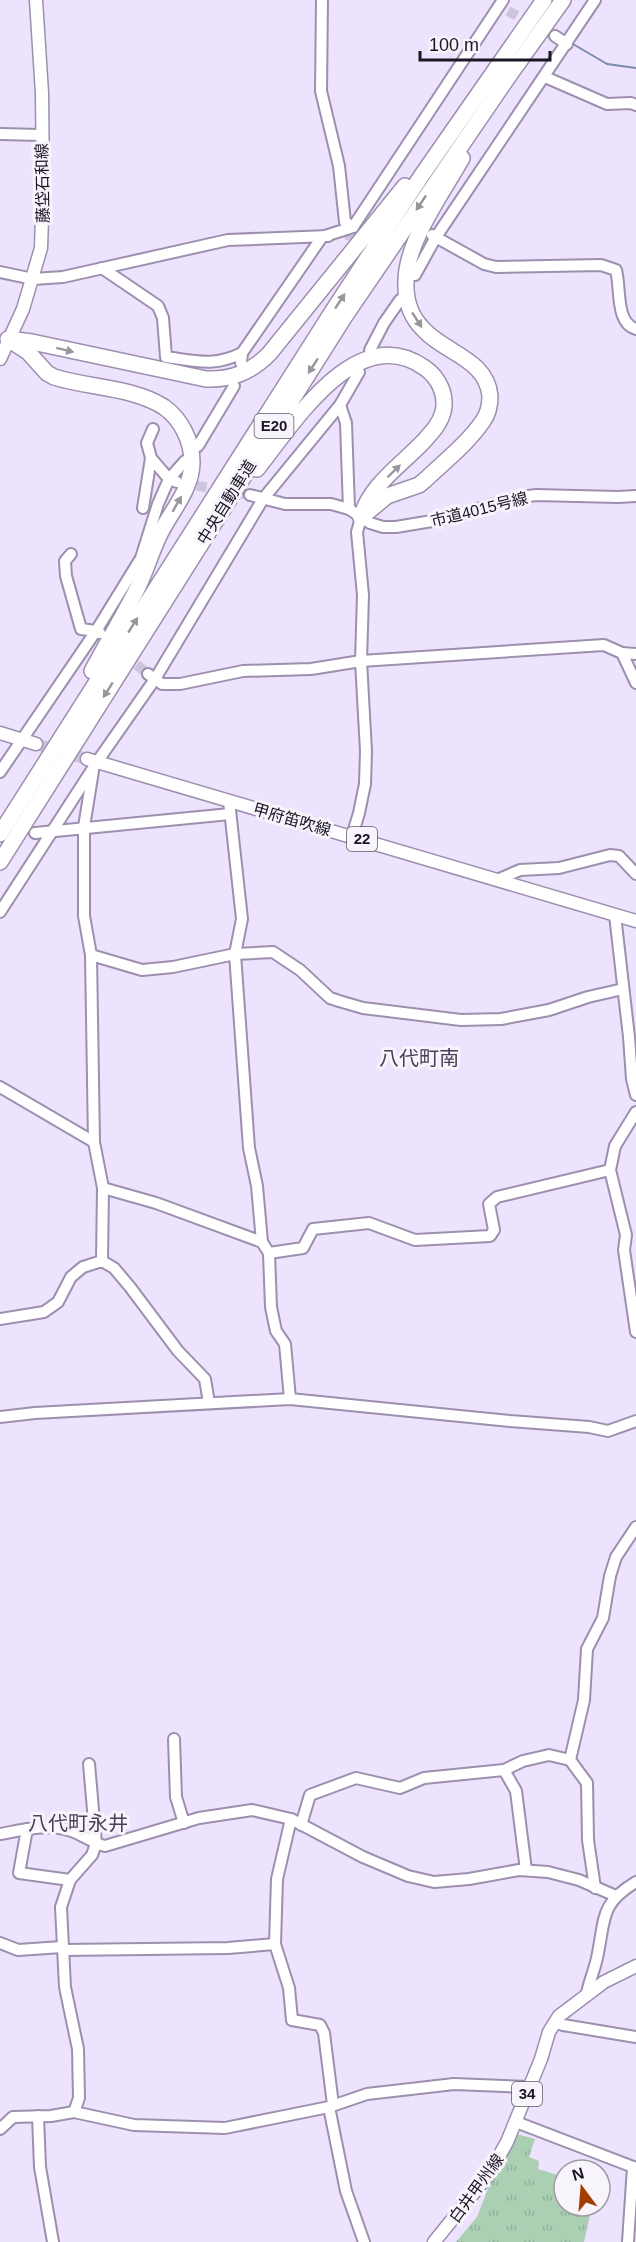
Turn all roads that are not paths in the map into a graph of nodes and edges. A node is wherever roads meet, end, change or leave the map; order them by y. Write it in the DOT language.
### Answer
graph roads {
  1 [pos="36,0"];
  2 [pos="322,0"];
  3 [pos="544,0"];
  4 [pos="563,0"];
  5 [pos="595,0"];
  6 [pos="503,6"];
  7 [pos="519,35"];
  8 [pos="555,36"];
  9 [pos="567,44"];
  10 [pos="545,77"];
  11 [pos="506,80"];
  12 [pos="636,105"];
  13 [pos="0,134"];
  14 [pos="41,135"];
  15 [pos="349,231"];
  16 [pos="434,236"];
  17 [pos="322,237"];
  18 [pos="102,268"];
  19 [pos="0,272"];
  20 [pos="416,275"];
  21 [pos="33,279"];
  22 [pos="400,300"];
  23 [pos="636,329"];
  24 [pos="8,339"];
  25 [pos="370,350"];
  26 [pos="0,359"];
  27 [pos="359,372"];
  28 [pos="234,386"];
  29 [pos="340,405"];
  30 [pos="153,429"];
  31 [pos="198,446"];
  32 [pos="151,458"];
  33 [pos="185,461"];
  34 [pos="173,481"];
  35 [pos="250,495"];
  36 [pos="636,496"];
  37 [pos="263,499"];
  38 [pos="143,508"];
  39 [pos="355,513"];
  40 [pos="71,554"];
  41 [pos="98,632"];
  42 [pos="622,653"];
  43 [pos="636,654"];
  44 [pos="361,662"];
  45 [pos="124,664"];
  46 [pos="152,676"];
  47 [pos="636,683"];
  48 [pos="0,733"];
  49 [pos="22,740"];
  50 [pos="36,744"];
  51 [pos="92,763"];
  52 [pos="0,772"];
  53 [pos="34,780"];
  54 [pos="230,801"];
  55 [pos="230,814"];
  56 [pos="84,827"];
  57 [pos="52,831"];
  58 [pos="35,833"];
  59 [pos="0,834"];
  60 [pos="352,836"];
  61 [pos="0,862"];
  62 [pos="636,874"];
  63 [pos="497,880"];
  64 [pos="0,912"];
  65 [pos="615,915"];
  66 [pos="636,921"];
  67 [pos="235,954"];
  68 [pos="91,956"];
  69 [pos="623,989"];
  70 [pos="0,1087"];
  71 [pos="636,1095"];
  72 [pos="636,1112"];
  73 [pos="94,1142"];
  74 [pos="610,1170"];
  75 [pos="103,1188"];
  76 [pos="631,1234"];
  77 [pos="262,1242"];
  78 [pos="269,1253"];
  79 [pos="102,1261"];
  80 [pos="0,1319"];
  81 [pos="636,1332"];
  82 [pos="290,1399"];
  83 [pos="209,1403"];
  84 [pos="0,1417"];
  85 [pos="636,1421"];
  86 [pos="636,1527"];
  87 [pos="174,1739"];
  88 [pos="570,1760"];
  89 [pos="89,1764"];
  90 [pos="504,1770"];
  91 [pos="291,1819"];
  92 [pos="184,1823"];
  93 [pos="301,1825"];
  94 [pos="27,1829"];
  95 [pos="2,1831"];
  96 [pos="96,1844"];
  97 [pos="526,1870"];
  98 [pos="70,1880"];
  99 [pos="636,1882"];
  100 [pos="595,1888"];
  101 [pos="616,1896"];
  102 [pos="0,1943"];
  103 [pos="275,1944"];
  104 [pos="62,1948"];
  105 [pos="636,1966"];
  106 [pos="587,1993"];
  107 [pos="555,2022"];
  108 [pos="636,2037"];
  109 [pos="530,2087"];
  110 [pos="331,2106"];
  111 [pos="74,2112"];
  112 [pos="38,2116"];
  113 [pos="516,2121"];
  114 [pos="0,2128"];
  115 [pos="635,2168"];
  116 [pos="53,2242"];
  117 [pos="364,2242"];
  118 [pos="434,2242"];
  119 [pos="628,2242"];
  1 -- 14 [label="main road, 藤垈石和線"];
  2 -- 15 [label="street"];
  3 -- 7 [label="highway, 中央自動車道 / E20"];
  4 -- 11 [label="highway, 中央自動車道 / E20"];
  5 -- 9 [label="street"];
  6 -- 15 [label="street"];
  24 -- 7 [label="highway, one-way"];
  53 -- 7 [label="highway, 中央自動車道 / E20, one-way"];
  8 -- 9 [label="street"];
  9 -- 10 [label="street"];
  10 -- 12 [label="street"];
  10 -- 16 [label="street"];
  11 -- 39 [label="highway, one-way"];
  11 -- 45 [label="highway, 中央自動車道 / E20, one-way"];
  13 -- 14 [label="street"];
  14 -- 21 [label="main road, 藤垈石和線"];
  15 -- 17 [label="street"];
  16 -- 20 [label="street"];
  16 -- 23 [label="street"];
  17 -- 18 [label="street"];
  17 -- 18 [label="street"];
  18 -- 21 [label="street"];
  19 -- 21 [label="street"];
  21 -- 24 [label="main road, 藤垈石和線"];
  22 -- 25 [label="street"];
  24 -- 26 [label="main road, 藤垈石和線"];
  53 -- 24 [label="highway, one-way"];
  27 -- 29 [label="street"];
  28 -- 31 [label="street"];
  29 -- 37 [label="street"];
  29 -- 39 [label="street"];
  30 -- 32 [label="street"];
  32 -- 34 [label="street"];
  32 -- 38 [label="street"];
  33 -- 34 [label="street"];
  34 -- 41 [label="street"];
  35 -- 37 [label="street, 市道4015号線"];
  36 -- 39 [label="street, 市道4015号線"];
  37 -- 39 [label="street, 市道4015号線"];
  37 -- 46 [label="street"];
  39 -- 44 [label="street"];
  39 -- 45 [label="highway, one-way"];
  40 -- 41 [label="street"];
  41 -- 49 [label="street"];
  42 -- 43 [label="street"];
  42 -- 44 [label="street"];
  42 -- 47 [label="street"];
  44 -- 46 [label="street"];
  44 -- 60 [label="street"];
  45 -- 61 [label="highway, 中央自動車道 / E20, one-way"];
  46 -- 51 [label="street"];
  48 -- 49 [label="main road"];
  49 -- 50 [label="main road"];
  49 -- 52 [label="street"];
  51 -- 54 [label="main road, 甲府笛吹線 / 22"];
  51 -- 56 [label="street"];
  51 -- 57 [label="street"];
  53 -- 59 [label="highway, 中央自動車道 / E20"];
  54 -- 55 [label="street"];
  54 -- 60 [label="main road, 甲府笛吹線 / 22"];
  55 -- 56 [label="street"];
  55 -- 67 [label="street"];
  56 -- 57 [label="street"];
  56 -- 68 [label="street"];
  57 -- 58 [label="street"];
  57 -- 64 [label="street"];
  60 -- 63 [label="main road, 甲府笛吹線 / 22"];
  62 -- 63 [label="street"];
  63 -- 65 [label="main road, 甲府笛吹線 / 22"];
  65 -- 66 [label="main road, 甲府笛吹線 / 22"];
  65 -- 69 [label="street"];
  67 -- 68 [label="street"];
  67 -- 69 [label="street"];
  67 -- 77 [label="street"];
  68 -- 73 [label="street"];
  69 -- 71 [label="street"];
  70 -- 73 [label="street"];
  72 -- 74 [label="street"];
  73 -- 75 [label="street"];
  74 -- 76 [label="street"];
  74 -- 78 [label="street"];
  75 -- 77 [label="street"];
  75 -- 79 [label="street"];
  76 -- 81 [label="street"];
  77 -- 78 [label="street"];
  78 -- 82 [label="street"];
  79 -- 80 [label="street"];
  79 -- 83 [label="street"];
  82 -- 83 [label="street"];
  82 -- 85 [label="street"];
  83 -- 84 [label="street"];
  86 -- 88 [label="street"];
  87 -- 92 [label="street"];
  88 -- 90 [label="street"];
  88 -- 100 [label="street"];
  89 -- 96 [label="street"];
  90 -- 93 [label="street"];
  90 -- 97 [label="street"];
  91 -- 92 [label="street"];
  91 -- 93 [label="street"];
  91 -- 103 [label="street"];
  92 -- 96 [label="street"];
  93 -- 97 [label="street"];
  94 -- 95 [label="street"];
  94 -- 96 [label="street"];
  94 -- 98 [label="street"];
  96 -- 98 [label="street"];
  97 -- 100 [label="street"];
  98 -- 104 [label="street"];
  99 -- 101 [label="street"];
  100 -- 101 [label="street"];
  101 -- 106 [label="street"];
  102 -- 104 [label="street"];
  103 -- 104 [label="street"];
  103 -- 110 [label="street"];
  104 -- 111 [label="street"];
  105 -- 106 [label="main road, 白井甲州線 / 34"];
  106 -- 107 [label="main road, 白井甲州線 / 34"];
  107 -- 108 [label="street"];
  107 -- 109 [label="main road, 白井甲州線 / 34"];
  109 -- 110 [label="street"];
  109 -- 113 [label="main road, 白井甲州線 / 34"];
  110 -- 111 [label="street"];
  110 -- 117 [label="street"];
  111 -- 112 [label="street"];
  112 -- 114 [label="street"];
  112 -- 116 [label="street"];
  113 -- 115 [label="street"];
  113 -- 118 [label="main road, 白井甲州線 / 34"];
  115 -- 119 [label="street"];
}
